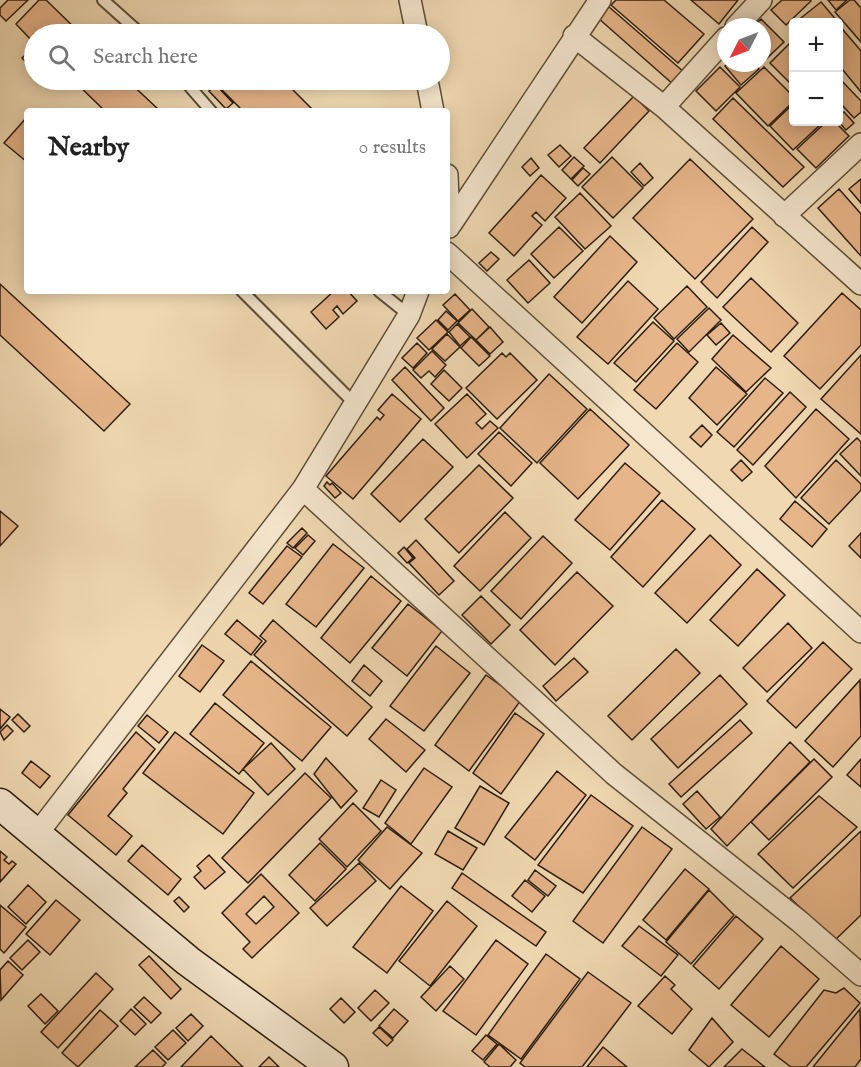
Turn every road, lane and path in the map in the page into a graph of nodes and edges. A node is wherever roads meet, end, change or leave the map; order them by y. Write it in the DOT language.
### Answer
graph roads {
  1 [pos="103,0"];
  2 [pos="410,0"];
  3 [pos="600,0"];
  4 [pos="761,0"];
  5 [pos="744,18"];
  6 [pos="130,24"];
  7 [pos="415,24"];
  8 [pos="574,36"];
  9 [pos="717,48"];
  10 [pos="193,90"];
  11 [pos="429,90"];
  12 [pos="664,107"];
  13 [pos="208,108"];
  14 [pos="433,108"];
  15 [pos="861,144"];
  16 [pos="784,216"];
  17 [pos="450,225"];
  18 [pos="450,256"];
  19 [pos="861,284"];
  20 [pos="245,294"];
  21 [pos="383,294"];
  22 [pos="417,294"];
  23 [pos="409,315"];
  24 [pos="355,404"];
  25 [pos="303,489"];
  26 [pos="861,632"];
  27 [pos="0,804"];
  28 [pos="37,834"];
  29 [pos="861,975"];
  30 [pos="333,1067"];
  1 -- 6 [label="lane"];
  2 -- 7 [label="street"];
  3 -- 8 [label="street"];
  4 -- 5 [label="street"];
  8 -- 12 [label="street"];
  8 -- 17 [label="street"];
  9 -- 12 [label="street"];
  10 -- 13 [label="lane"];
  11 -- 14 [label="street"];
  12 -- 16 [label="street"];
  15 -- 16 [label="street"];
  16 -- 19 [label="street"];
  18 -- 26 [label="street"];
  20 -- 24 [label="lane"];
  21 -- 23 [label="lane"];
  22 -- 23 [label="street"];
  23 -- 24 [label="street"];
  24 -- 25 [label="street"];
  25 -- 28 [label="street"];
  25 -- 29 [label="street"];
  27 -- 28 [label="main road"];
  28 -- 30 [label="main road"];
}
